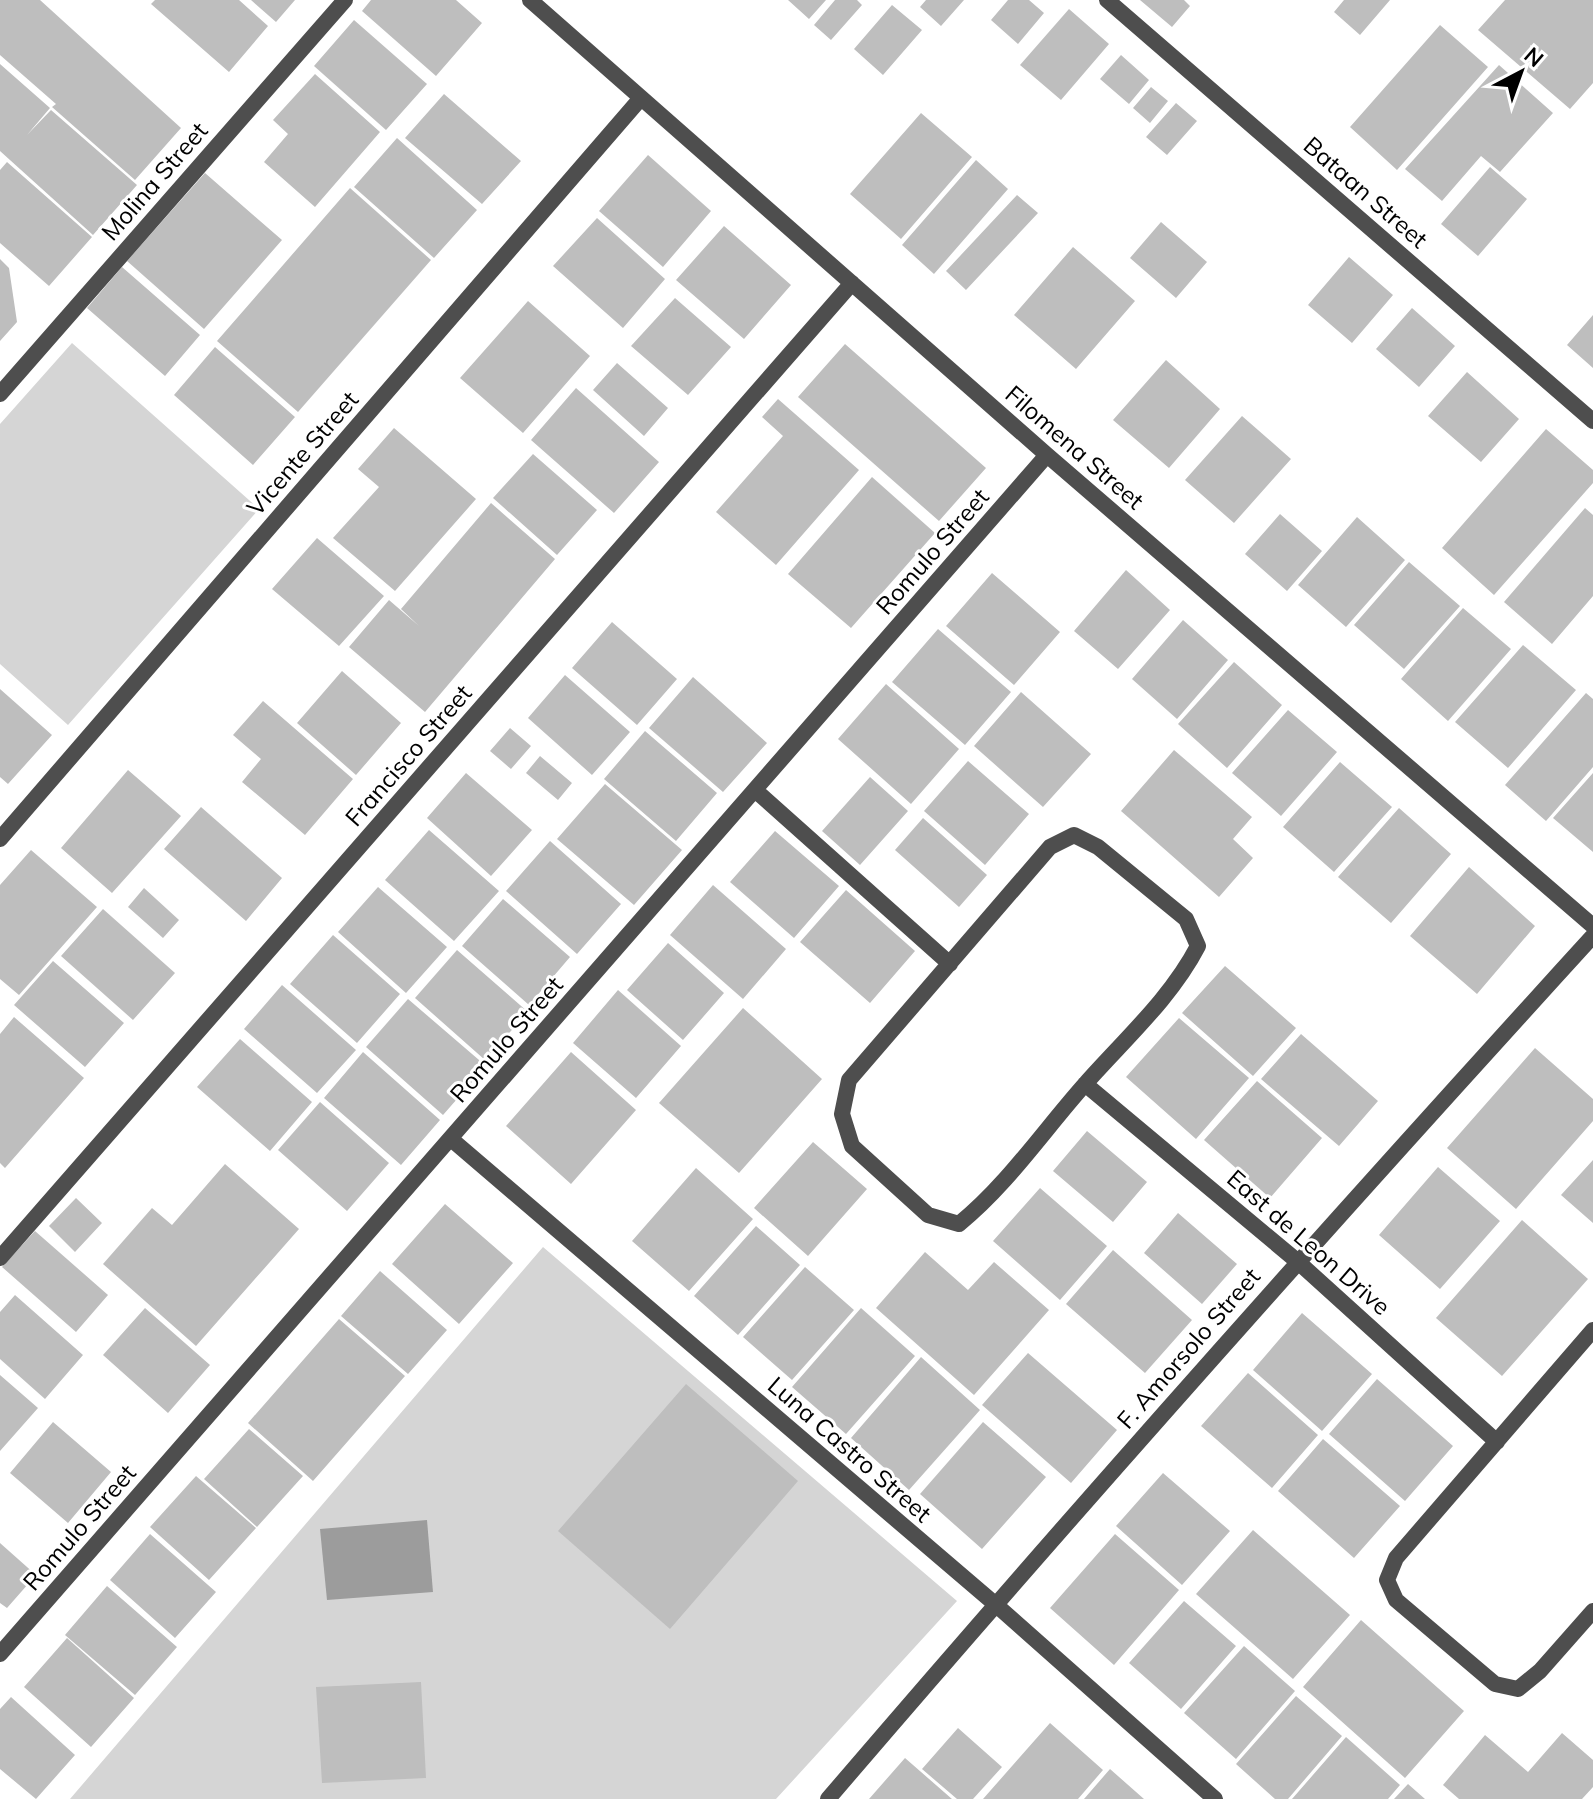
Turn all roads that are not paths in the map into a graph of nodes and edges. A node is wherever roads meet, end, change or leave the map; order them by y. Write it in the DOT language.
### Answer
graph roads {
  1 [pos="345,0"];
  2 [pos="530,0"];
  3 [pos="1107,0"];
  4 [pos="641,98"];
  5 [pos="852,283"];
  6 [pos="0,394"];
  7 [pos="1593,421"];
  8 [pos="1047,455"];
  9 [pos="755,790"];
  10 [pos="0,839"];
  11 [pos="1593,926"];
  12 [pos="1593,936"];
  13 [pos="950,964"];
  14 [pos="1085,1084"];
  15 [pos="451,1139"];
  16 [pos="0,1258"];
  17 [pos="1297,1261"];
  18 [pos="1593,1330"];
  19 [pos="1497,1442"];
  20 [pos="995,1604"];
  21 [pos="1593,1611"];
  22 [pos="0,1654"];
  23 [pos="828,1799"];
  24 [pos="1215,1799"];
  1 -- 6 [label="street, Molina Street"];
  2 -- 4 [label="street, Filomena Street"];
  3 -- 7 [label="street, Bataan Street"];
  4 -- 5 [label="street, Filomena Street"];
  4 -- 10 [label="street, Vicente Street"];
  5 -- 8 [label="street, Filomena Street"];
  5 -- 16 [label="street, Francisco Street"];
  8 -- 9 [label="street, Romulo Street"];
  8 -- 11 [label="street, Filomena Street"];
  9 -- 13 [label="street"];
  9 -- 15 [label="street, Romulo Street"];
  12 -- 17 [label="street, F. Amorsolo Street"];
  13 -- 14 [label="street"];
  13 -- 14 [label="street"];
  14 -- 17 [label="street, East de Leon Drive"];
  15 -- 20 [label="street, Luna Castro Street"];
  15 -- 22 [label="street, Romulo Street"];
  17 -- 19 [label="street, East de Leon Drive"];
  17 -- 20 [label="street, F. Amorsolo Street"];
  18 -- 19 [label="street"];
  19 -- 21 [label="street"];
  20 -- 23 [label="street, F. Amorsolo Street"];
  20 -- 24 [label="street, Luna Castro Street"];
}
